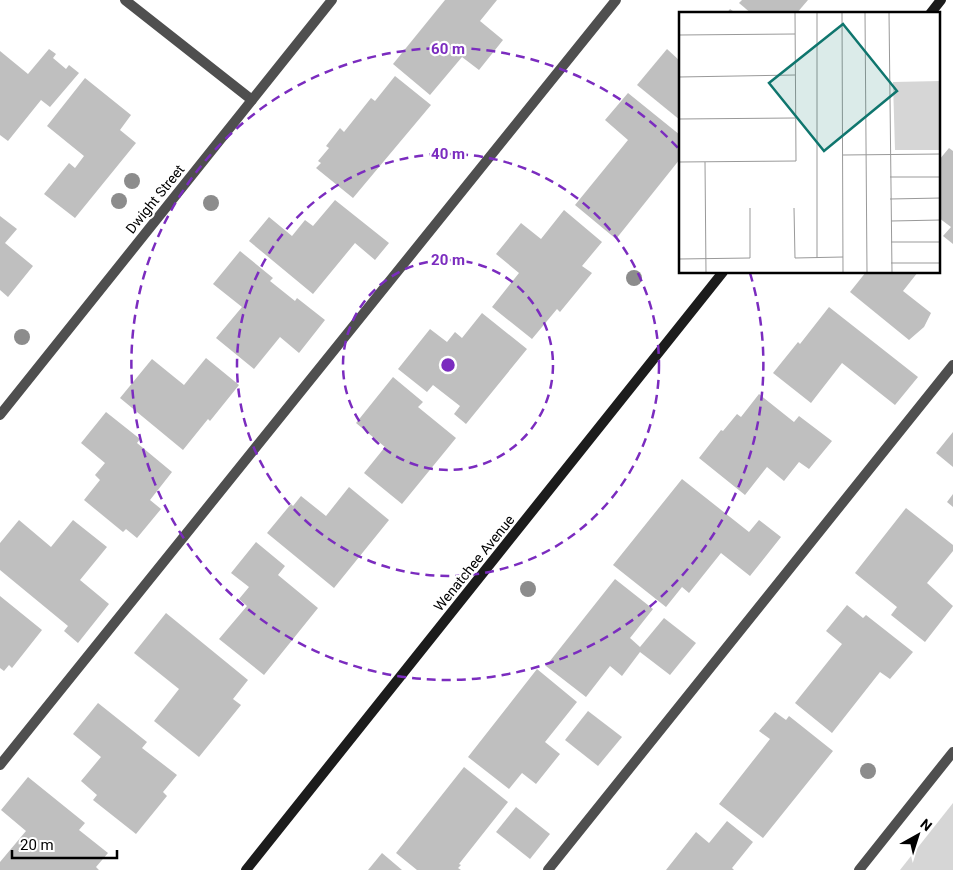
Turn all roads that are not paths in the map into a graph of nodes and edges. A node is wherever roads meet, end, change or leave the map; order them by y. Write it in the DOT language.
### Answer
graph roads {
  1 [pos="125,0"];
  2 [pos="332,0"];
  3 [pos="616,0"];
  4 [pos="941,0"];
  5 [pos="932,12"];
  6 [pos="252,100"];
  7 [pos="721,274"];
  8 [pos="953,365"];
  9 [pos="0,415"];
  10 [pos="953,752"];
  11 [pos="0,765"];
  12 [pos="246,870"];
  13 [pos="548,870"];
  14 [pos="859,870"];
  1 -- 6 [label="street"];
  2 -- 6 [label="street, Dwight Street"];
  3 -- 11 [label="street"];
  4 -- 5 [label="street"];
  6 -- 9 [label="street, Dwight Street"];
  7 -- 12 [label="street, Wenatchee Avenue"];
  8 -- 13 [label="street"];
  10 -- 14 [label="street"];
}
